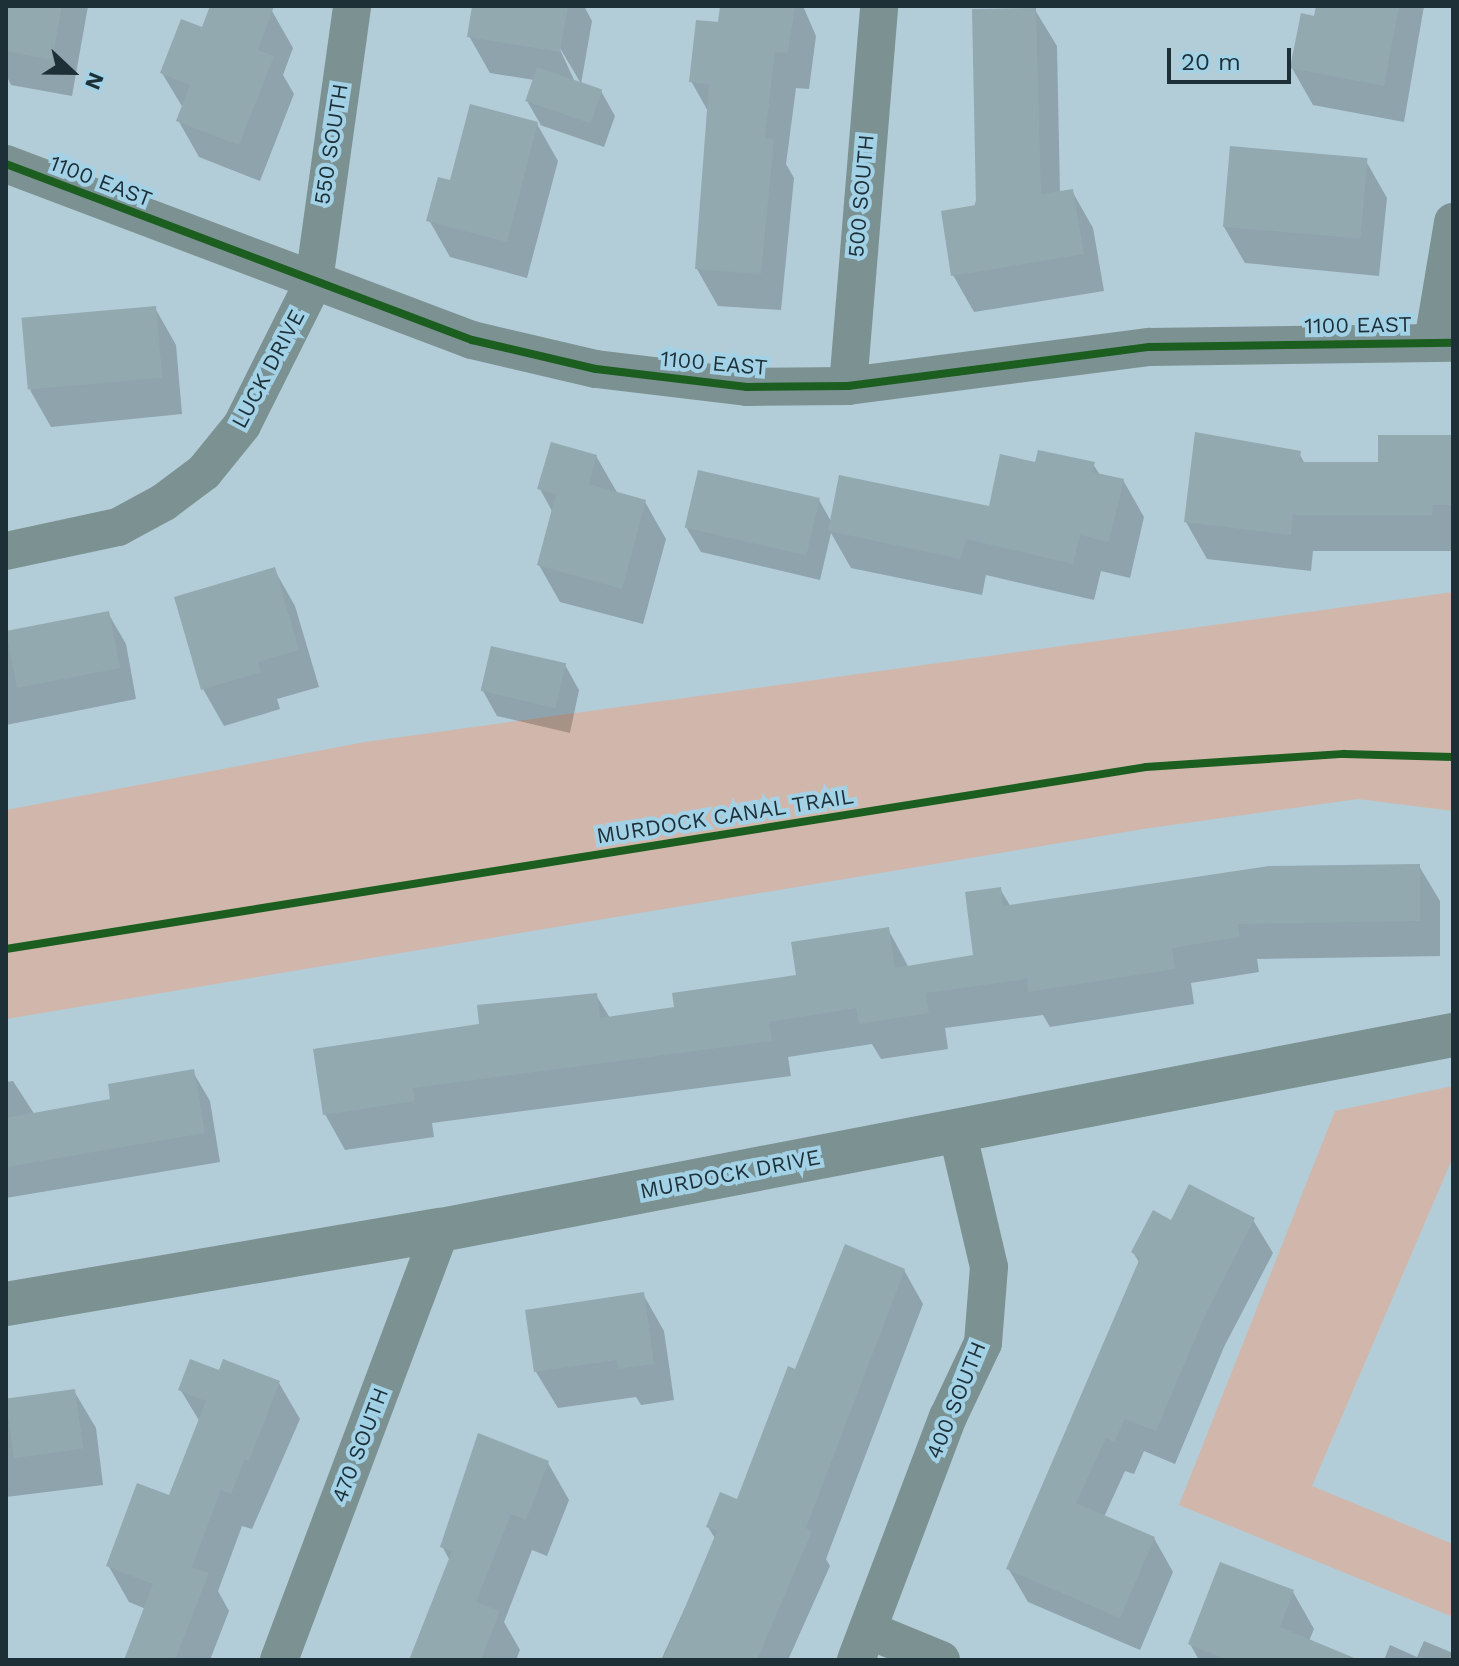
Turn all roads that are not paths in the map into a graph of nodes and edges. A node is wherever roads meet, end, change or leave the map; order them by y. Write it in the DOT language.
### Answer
graph roads {
  1 [pos="352,6"];
  2 [pos="879,6"];
  3 [pos="6,164"];
  4 [pos="1453,222"];
  5 [pos="314,281"];
  6 [pos="1443,342"];
  7 [pos="848,386"];
  8 [pos="6,551"];
  9 [pos="1453,1035"];
  10 [pos="957,1131"];
  11 [pos="441,1230"];
  12 [pos="6,1304"];
  13 [pos="862,1645"];
  14 [pos="279,1660"];
  15 [pos="941,1660"];
  1 -- 5 [label="street, 550 SOUTH"];
  2 -- 7 [label="street, 500 SOUTH"];
  3 -- 5 [label="street, 1100 EAST"];
  4 -- 6 [label="street"];
  5 -- 7 [label="street, 1100 EAST"];
  5 -- 8 [label="street, LUCK DRIVE"];
  6 -- 7 [label="street, 1100 EAST"];
  9 -- 10 [label="street, MURDOCK DRIVE"];
  10 -- 11 [label="street, MURDOCK DRIVE"];
  10 -- 13 [label="street, 400 SOUTH"];
  11 -- 12 [label="street, MURDOCK DRIVE"];
  11 -- 14 [label="street, 470 SOUTH"];
  13 -- 15 [label="street"];
}
